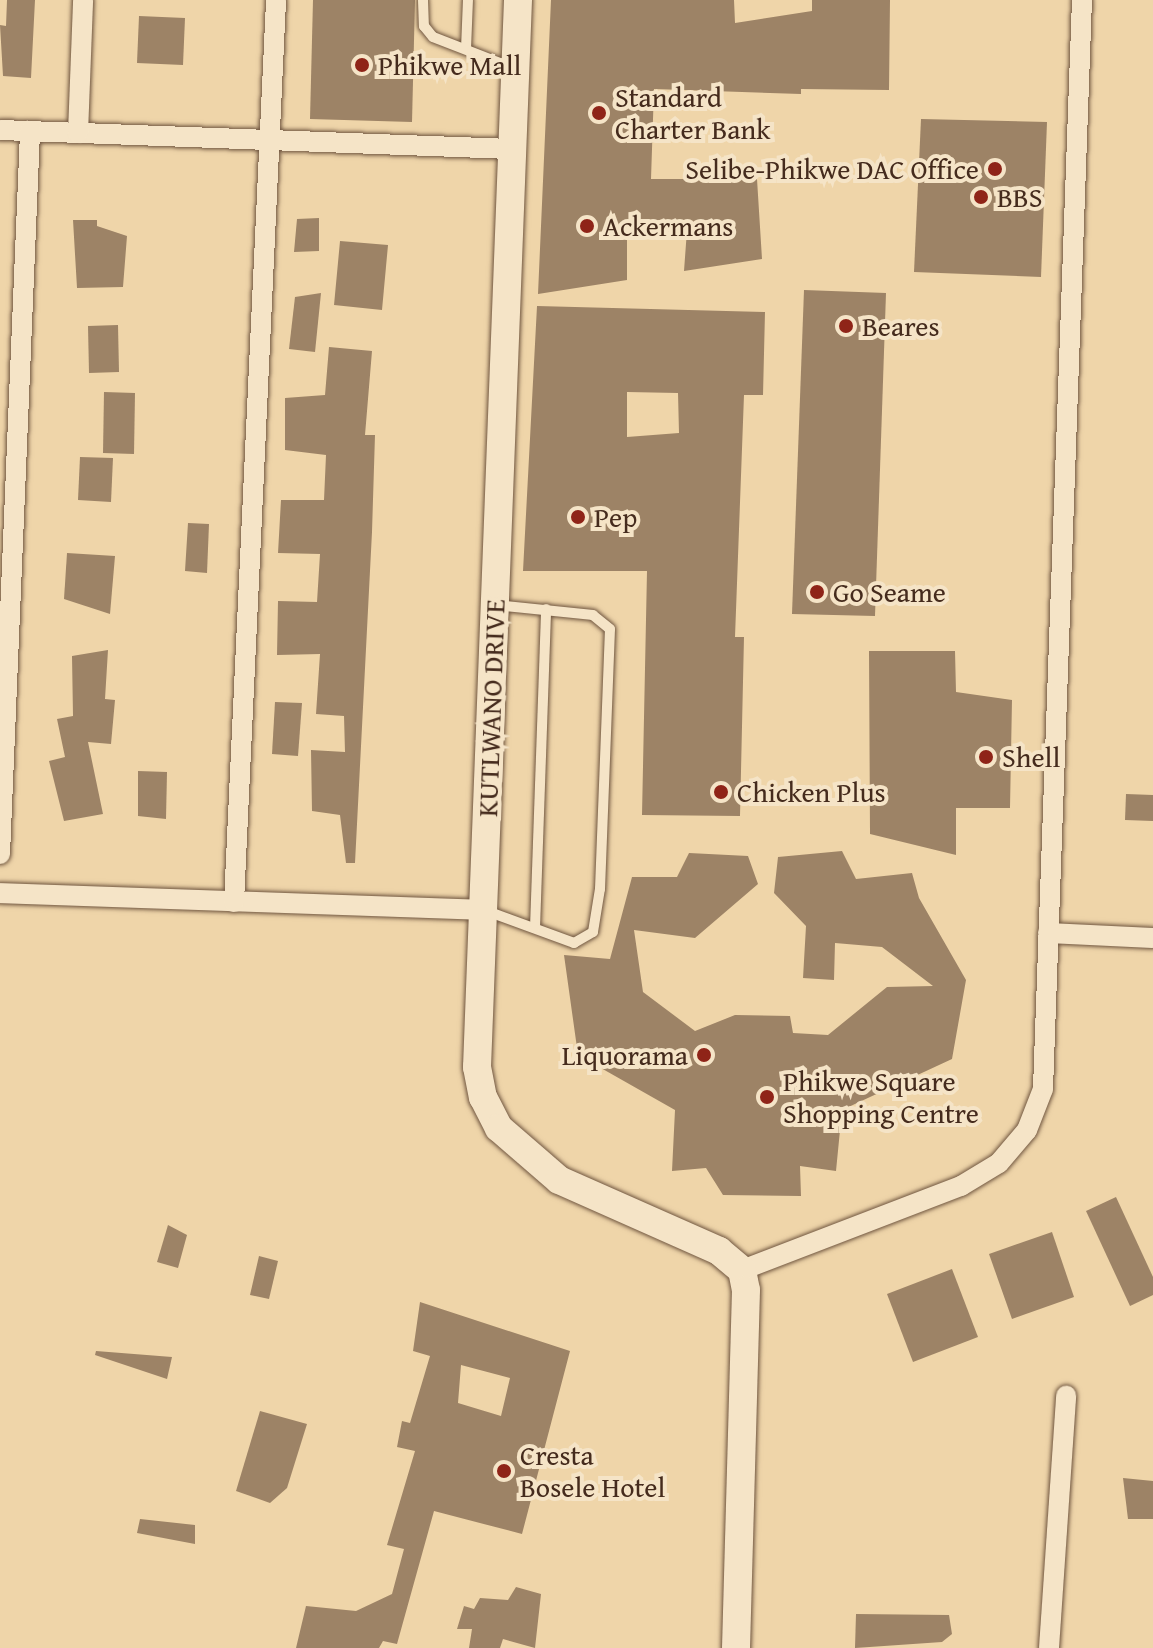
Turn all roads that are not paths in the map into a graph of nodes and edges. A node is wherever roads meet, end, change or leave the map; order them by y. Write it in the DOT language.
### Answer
graph roads {
  1 [pos="83,0"];
  2 [pos="276,0"];
  3 [pos="423,0"];
  4 [pos="468,0"];
  5 [pos="518,0"];
  6 [pos="1082,0"];
  7 [pos="466,49"];
  8 [pos="515,69"];
  9 [pos="0,130"];
  10 [pos="30,131"];
  11 [pos="78,133"];
  12 [pos="271,140"];
  13 [pos="511,149"];
  14 [pos="494,604"];
  15 [pos="546,609"];
  16 [pos="0,854"];
  17 [pos="0,893"];
  18 [pos="234,902"];
  19 [pos="484,910"];
  20 [pos="535,928"];
  21 [pos="1048,933"];
  22 [pos="1153,938"];
  23 [pos="742,1270"];
  24 [pos="1066,1396"];
  25 [pos="736,1648"];
  26 [pos="1049,1648"];
  1 -- 11 [label="street"];
  2 -- 12 [label="street"];
  3 -- 7 [label="lane"];
  4 -- 7 [label="lane"];
  5 -- 8 [label="street, KUTLWANO DRIVE"];
  6 -- 21 [label="street"];
  7 -- 8 [label="lane"];
  8 -- 13 [label="street, KUTLWANO DRIVE"];
  9 -- 10 [label="street"];
  10 -- 11 [label="street"];
  10 -- 16 [label="street"];
  11 -- 12 [label="street"];
  12 -- 13 [label="street"];
  12 -- 18 [label="street"];
  13 -- 14 [label="street, KUTLWANO DRIVE"];
  14 -- 15 [label="lane"];
  14 -- 19 [label="street, KUTLWANO DRIVE"];
  15 -- 20 [label="lane"];
  15 -- 20 [label="lane"];
  17 -- 18 [label="street"];
  18 -- 19 [label="street"];
  19 -- 20 [label="lane"];
  19 -- 23 [label="street, KUTLWANO DRIVE"];
  21 -- 22 [label="street"];
  21 -- 23 [label="street"];
  23 -- 25 [label="street"];
  24 -- 26 [label="street"];
}
